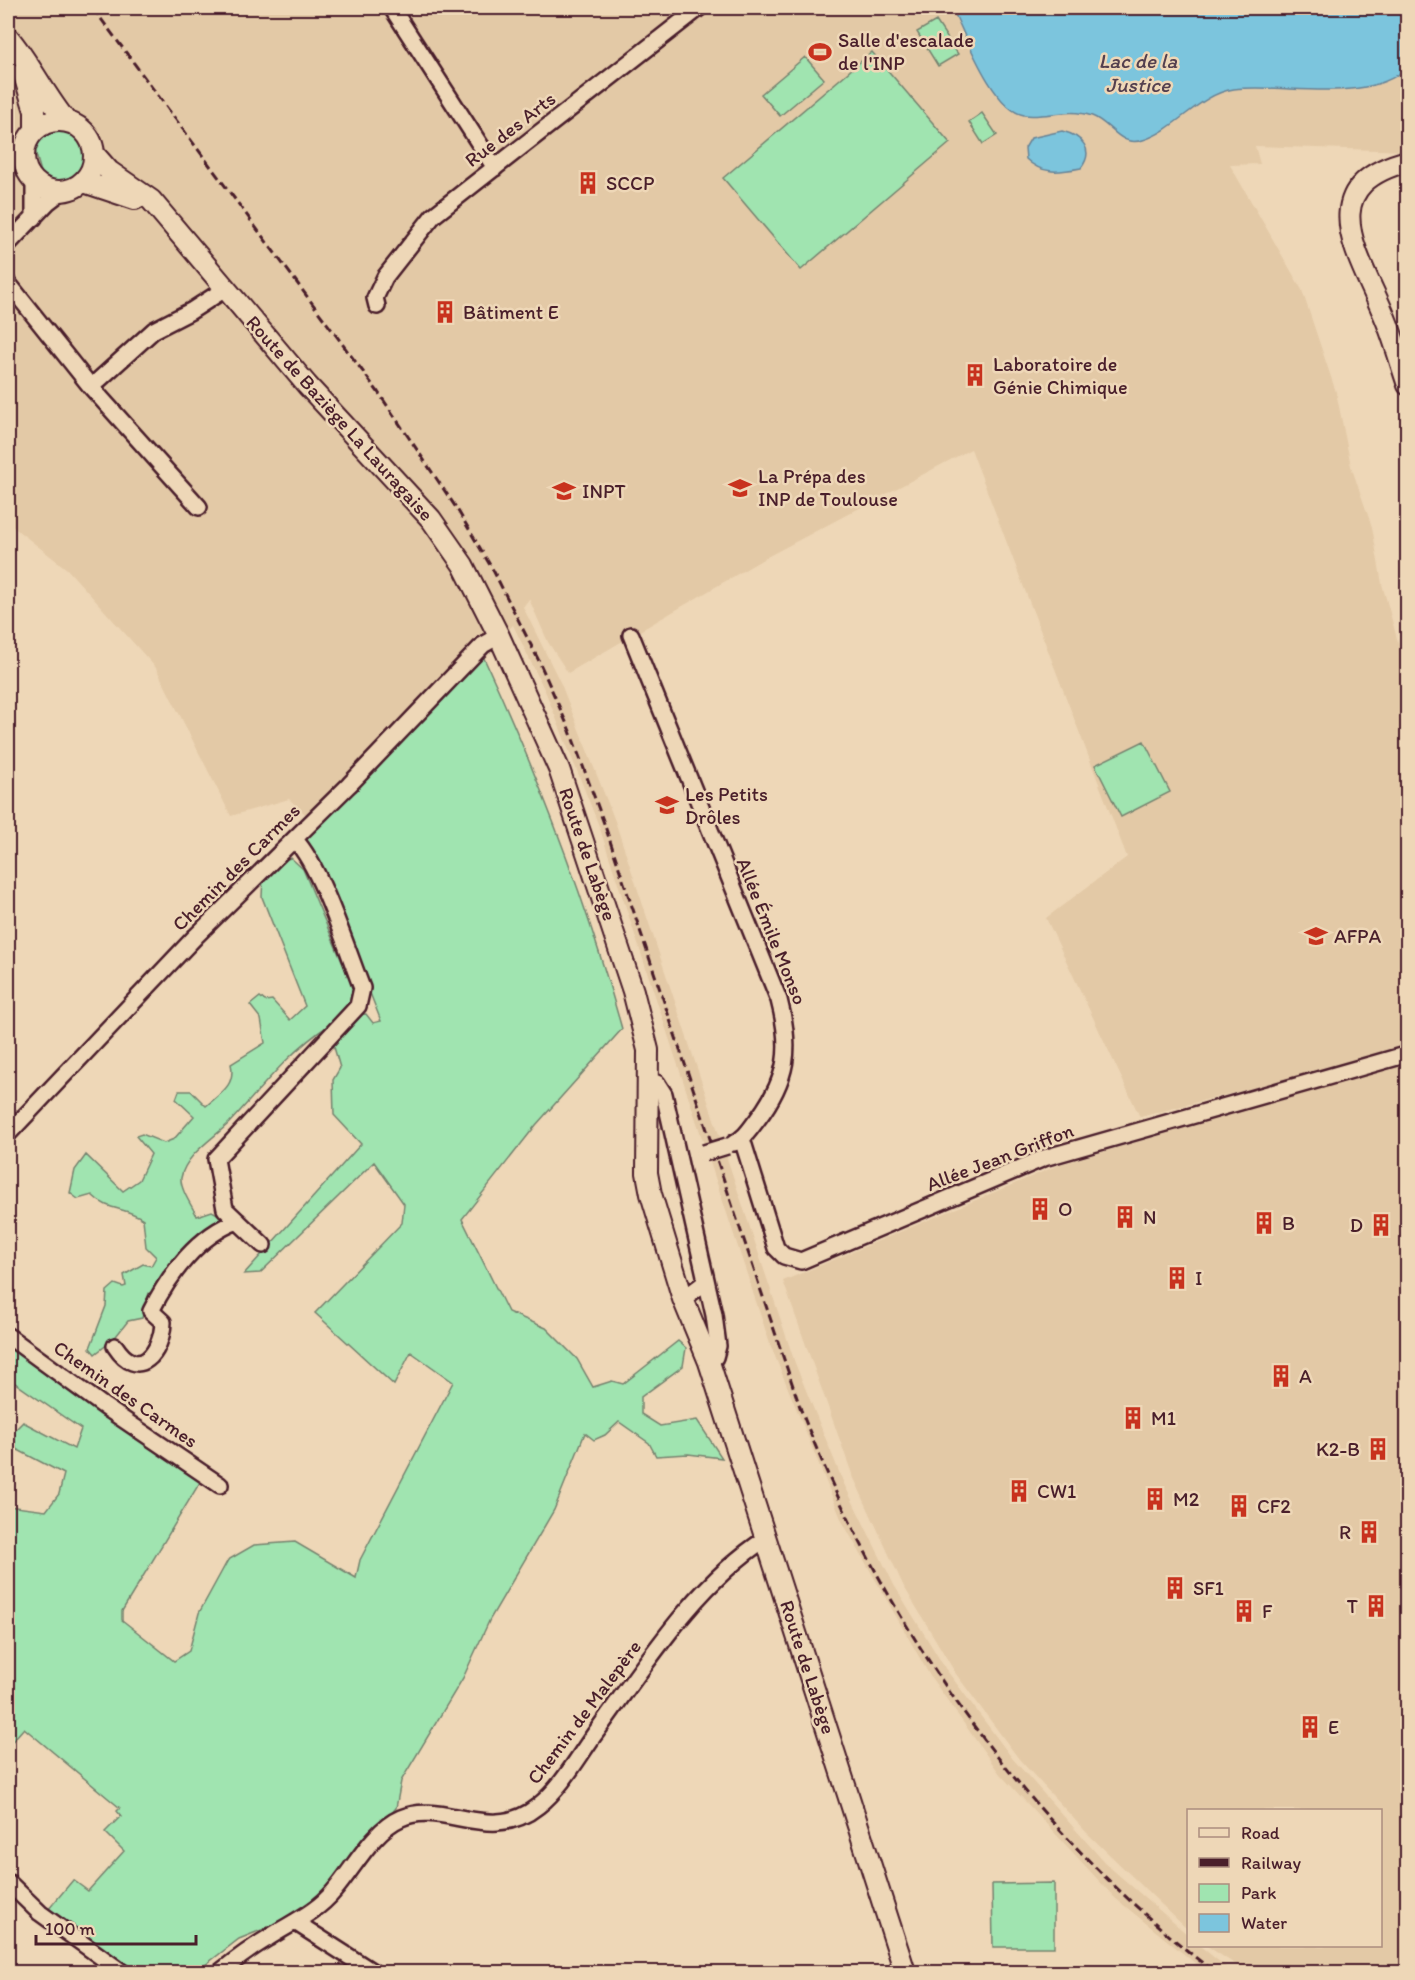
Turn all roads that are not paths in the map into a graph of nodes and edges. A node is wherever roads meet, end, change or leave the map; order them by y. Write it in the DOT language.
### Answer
graph roads {
  1 [pos="392,8"];
  2 [pos="699,8"];
  3 [pos="8,37"];
  4 [pos="8,49"];
  5 [pos="66,122"];
  6 [pos="35,130"];
  7 [pos="95,155"];
  8 [pos="1407,160"];
  9 [pos="495,168"];
  10 [pos="1407,169"];
  11 [pos="1376,173"];
  12 [pos="34,181"];
  13 [pos="84,182"];
  14 [pos="61,192"];
  15 [pos="161,214"];
  16 [pos="34,218"];
  17 [pos="8,244"];
  18 [pos="8,283"];
  19 [pos="225,289"];
  20 [pos="377,306"];
  21 [pos="1407,385"];
  22 [pos="91,387"];
  23 [pos="199,507"];
  24 [pos="631,635"];
  25 [pos="499,636"];
  26 [pos="295,840"];
  27 [pos="1407,1054"];
  28 [pos="649,1081"];
  29 [pos="8,1134"];
  30 [pos="742,1139"];
  31 [pos="681,1159"];
  32 [pos="238,1221"];
  33 [pos="263,1245"];
  34 [pos="705,1278"];
  35 [pos="683,1299"];
  36 [pos="8,1336"];
  37 [pos="115,1346"];
  38 [pos="710,1362"];
  39 [pos="220,1485"];
  40 [pos="767,1538"];
  41 [pos="8,1882"];
  42 [pos="295,1922"];
  43 [pos="122,1972"];
  44 [pos="219,1972"];
  45 [pos="373,1972"];
  46 [pos="905,1972"];
  1 -- 9 [label="street"];
  2 -- 9 [label="street, Rue des Arts"];
  3 -- 5 [label="main road"];
  4 -- 6 [label="main road"];
  5 -- 6 [label="main road"];
  5 -- 7 [label="main road"];
  6 -- 12 [label="main road"];
  7 -- 13 [label="main road"];
  7 -- 15 [label="main road, Route de Baziège La Lauragaise"];
  8 -- 11 [label="main road"];
  9 -- 20 [label="street, Rue des Arts"];
  10 -- 11 [label="main road"];
  11 -- 21 [label="main road"];
  12 -- 14 [label="main road"];
  12 -- 16 [label="street"];
  13 -- 14 [label="main road"];
  13 -- 15 [label="main road, Route de Baziège La Lauragaise"];
  14 -- 16 [label="street"];
  15 -- 19 [label="main road, Route de Baziège La Lauragaise"];
  16 -- 17 [label="street"];
  18 -- 22 [label="street"];
  19 -- 22 [label="street"];
  19 -- 25 [label="main road, Route de Baziège La Lauragaise"];
  22 -- 23 [label="street"];
  24 -- 30 [label="street, Allée Émile Monso"];
  25 -- 26 [label="street, Chemin des Carmes"];
  25 -- 28 [label="main road, Route de Labège"];
  26 -- 29 [label="street, Chemin des Carmes"];
  26 -- 32 [label="street"];
  27 -- 30 [label="street, Allée Jean Griffon"];
  28 -- 31 [label="street"];
  28 -- 35 [label="main road, Route de Labège"];
  30 -- 31 [label="street, bridge"];
  31 -- 34 [label="street"];
  32 -- 33 [label="street"];
  32 -- 37 [label="street"];
  34 -- 35 [label="street"];
  34 -- 38 [label="street"];
  35 -- 38 [label="main road, Route de Labège"];
  36 -- 39 [label="street, Chemin des Carmes"];
  38 -- 40 [label="main road, Route de Labège"];
  40 -- 42 [label="street, Chemin de Malepère"];
  40 -- 46 [label="main road, Route de Labège"];
  41 -- 43 [label="street"];
  42 -- 44 [label="street, Chemin de Malepère"];
  42 -- 45 [label="street"];
}
